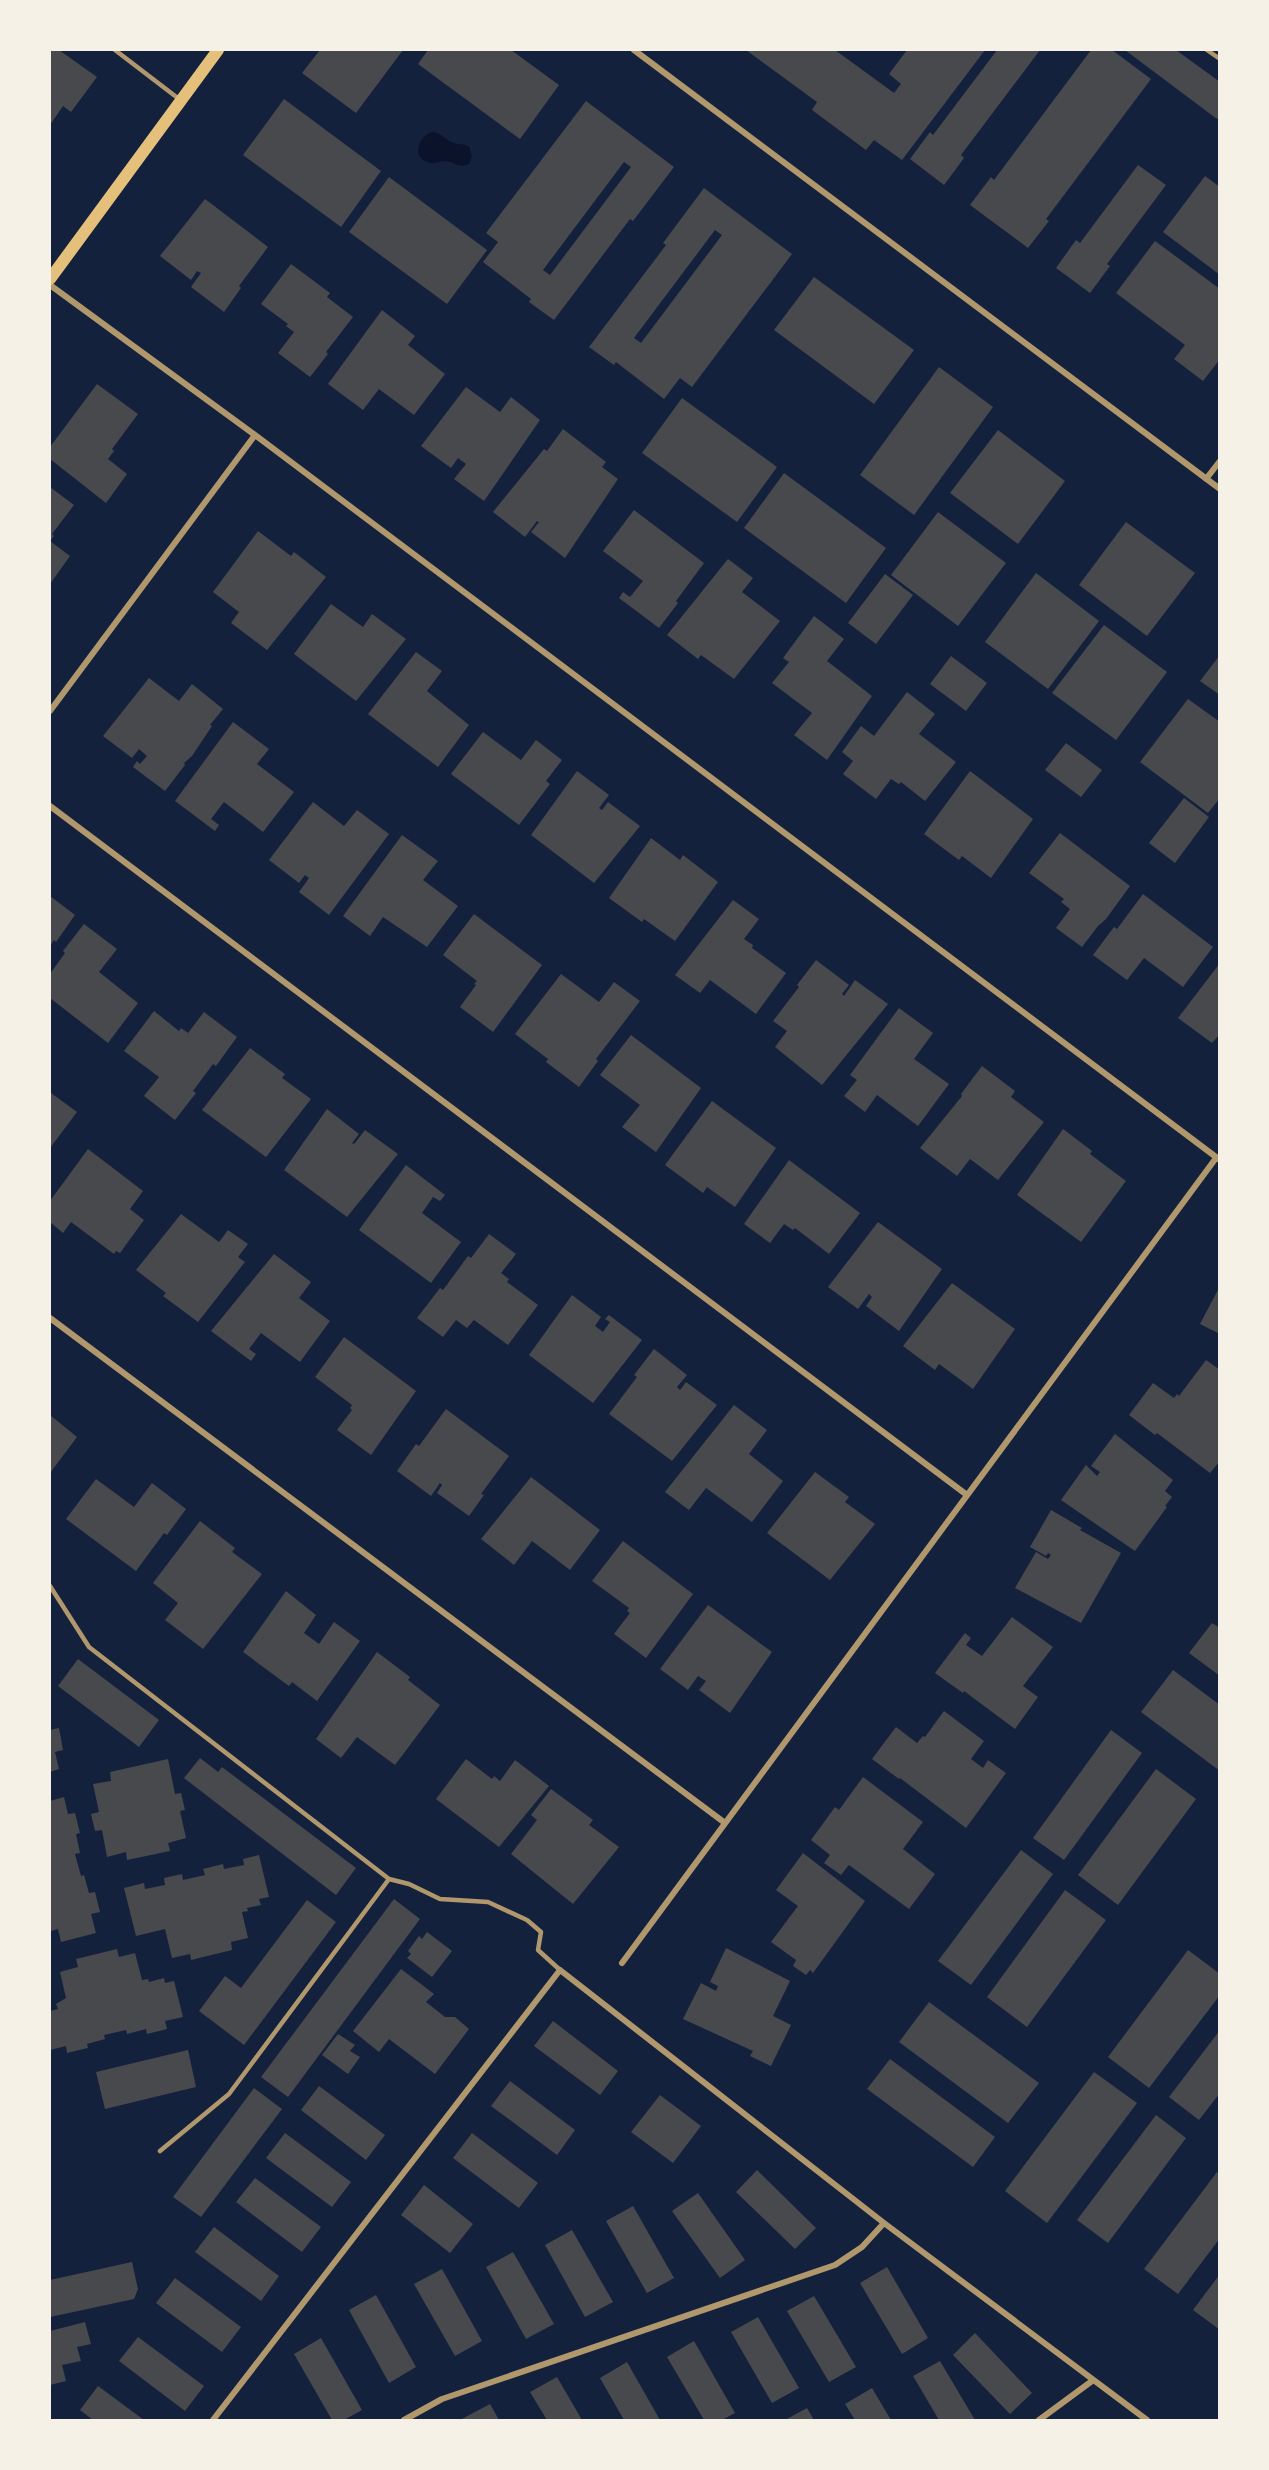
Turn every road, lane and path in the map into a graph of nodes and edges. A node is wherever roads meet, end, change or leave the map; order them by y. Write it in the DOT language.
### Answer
graph roads {
  1 [pos="115,50"];
  2 [pos="218,50"];
  3 [pos="634,50"];
  4 [pos="1207,50"];
  5 [pos="1220,59"];
  6 [pos="181,100"];
  7 [pos="50,279"];
  8 [pos="50,285"];
  9 [pos="255,435"];
  10 [pos="1220,461"];
  11 [pos="1206,479"];
  12 [pos="1220,489"];
  13 [pos="50,711"];
  14 [pos="50,806"];
  15 [pos="1218,1159"];
  16 [pos="50,1318"];
  17 [pos="967,1495"];
  18 [pos="50,1586"];
  19 [pos="725,1823"];
  20 [pos="389,1879"];
  21 [pos="622,1963"];
  22 [pos="560,1970"];
  23 [pos="160,2151"];
  24 [pos="884,2223"];
  25 [pos="1092,2381"];
  26 [pos="213,2421"];
  27 [pos="404,2421"];
  28 [pos="1039,2421"];
  29 [pos="1146,2421"];
  1 -- 6 [label="lane"];
  2 -- 6 [label="main road"];
  3 -- 11 [label="street"];
  4 -- 5 [label="lane"];
  6 -- 7 [label="main road"];
  8 -- 9 [label="street"];
  9 -- 13 [label="street"];
  9 -- 15 [label="street"];
  10 -- 11 [label="street"];
  11 -- 12 [label="street"];
  14 -- 17 [label="street"];
  15 -- 17 [label="street"];
  16 -- 19 [label="street"];
  17 -- 19 [label="street"];
  18 -- 20 [label="lane"];
  19 -- 21 [label="street"];
  20 -- 22 [label="lane"];
  20 -- 23 [label="lane"];
  22 -- 24 [label="street"];
  22 -- 26 [label="street"];
  24 -- 25 [label="street"];
  24 -- 27 [label="street"];
  25 -- 28 [label="street"];
  25 -- 29 [label="street"];
}
